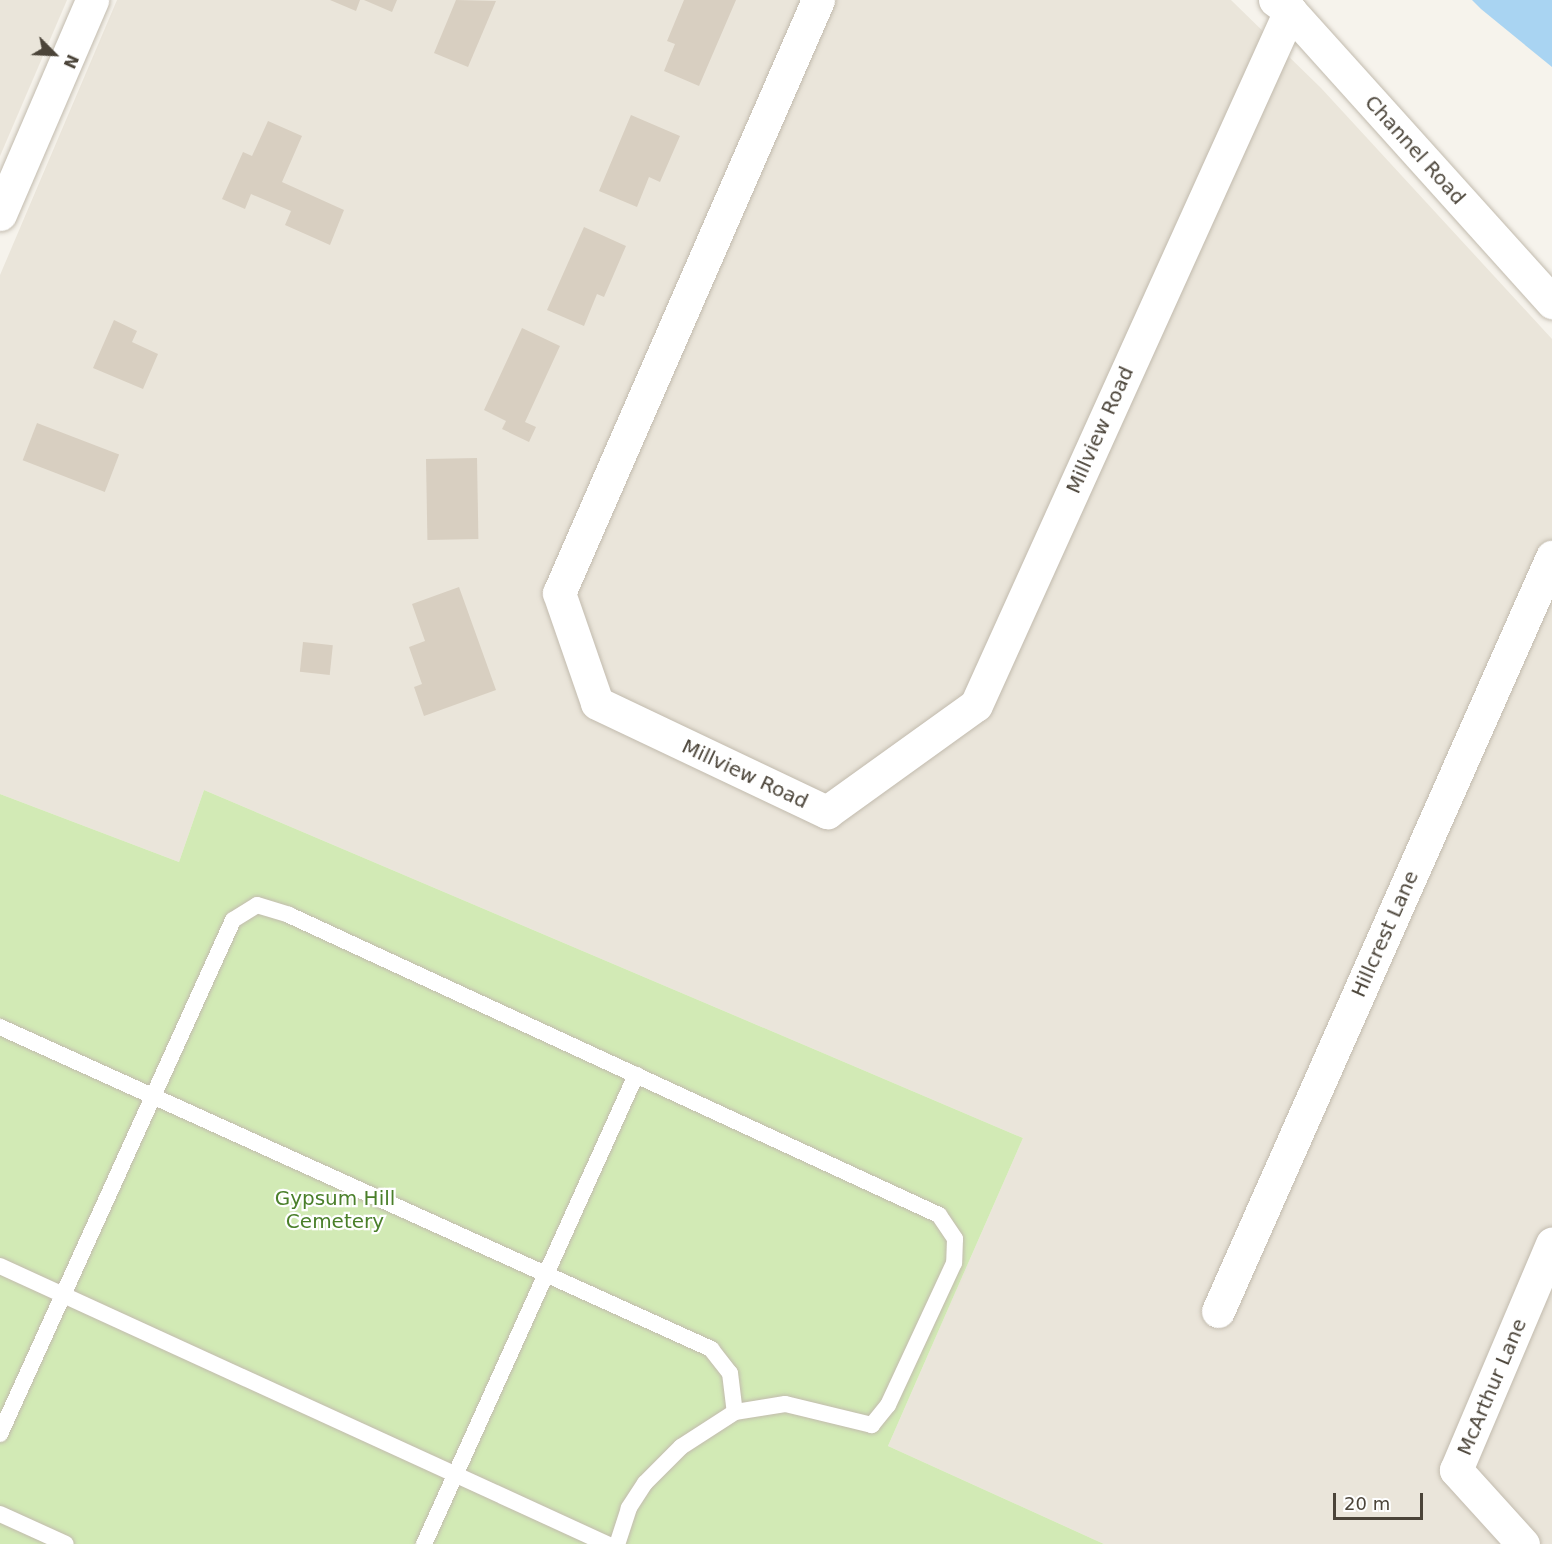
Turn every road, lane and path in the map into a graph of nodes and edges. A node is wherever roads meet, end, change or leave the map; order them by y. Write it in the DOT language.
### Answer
graph roads {
  1 [pos="93,0"];
  2 [pos="818,0"];
  3 [pos="1282,6"];
  4 [pos="0,214"];
  5 [pos="1552,302"];
  6 [pos="1552,557"];
  7 [pos="0,1027"];
  8 [pos="636,1075"];
  9 [pos="153,1096"];
  10 [pos="1552,1245"];
  11 [pos="0,1266"];
  12 [pos="546,1274"];
  13 [pos="63,1295"];
  14 [pos="1218,1311"];
  15 [pos="735,1412"];
  16 [pos="0,1434"];
  17 [pos="456,1475"];
  18 [pos="0,1514"];
  19 [pos="66,1544"];
  20 [pos="424,1544"];
  21 [pos="607,1544"];
  22 [pos="617,1544"];
  23 [pos="1523,1544"];
  1 -- 4 [label="street"];
  2 -- 3 [label="street, Millview Road"];
  3 -- 5 [label="street, Channel Road"];
  6 -- 14 [label="street, Hillcrest Lane"];
  7 -- 9 [label="lane"];
  8 -- 9 [label="lane"];
  8 -- 12 [label="lane"];
  8 -- 15 [label="lane"];
  9 -- 12 [label="lane"];
  9 -- 13 [label="lane"];
  10 -- 23 [label="street, McArthur Lane"];
  11 -- 13 [label="lane"];
  12 -- 15 [label="lane"];
  12 -- 17 [label="lane"];
  13 -- 16 [label="lane"];
  13 -- 17 [label="lane"];
  15 -- 22 [label="lane"];
  17 -- 20 [label="lane"];
  17 -- 21 [label="lane"];
  18 -- 19 [label="lane"];
}
